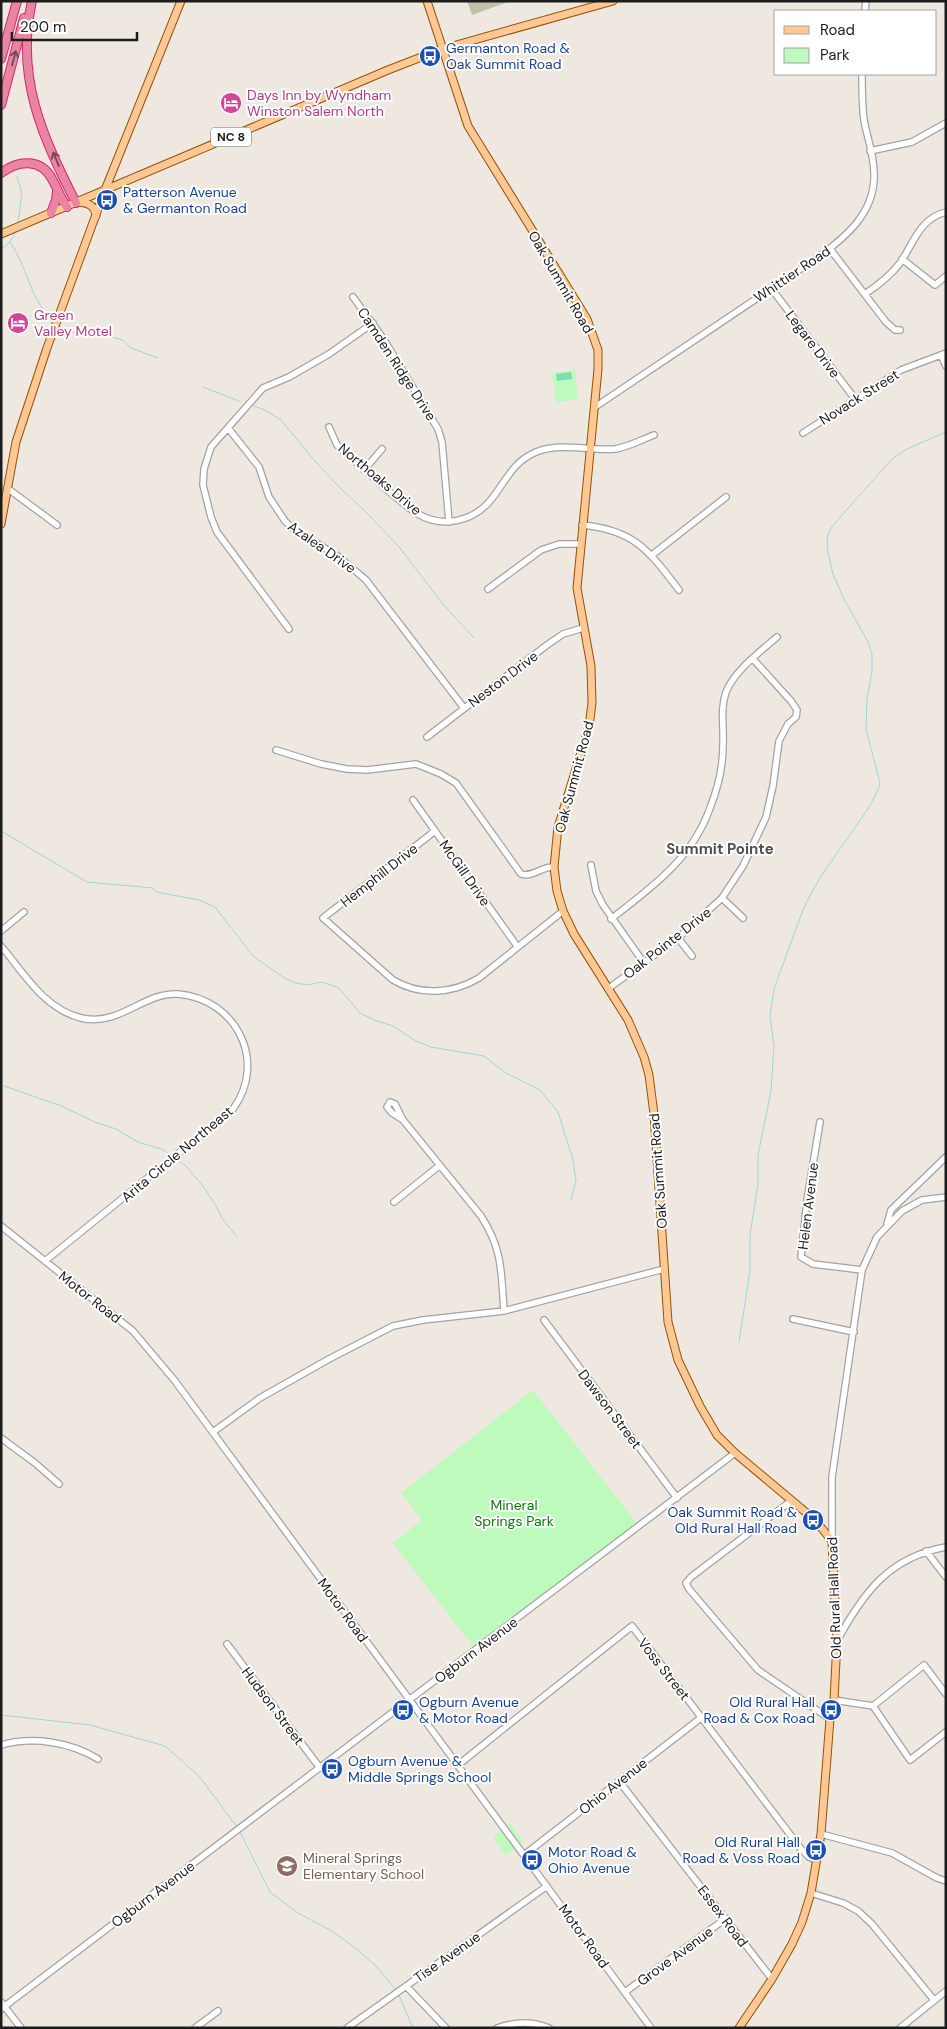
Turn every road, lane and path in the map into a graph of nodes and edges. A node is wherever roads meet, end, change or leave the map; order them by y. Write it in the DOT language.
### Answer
graph roads {
  1 [pos="17,1"];
  2 [pos="30,1"];
  3 [pos="181,1"];
  4 [pos="426,1"];
  5 [pos="613,1"];
  6 [pos="442,48"];
  7 [pos="1,58"];
  8 [pos="862,75"];
  9 [pos="1,106"];
  10 [pos="946,123"];
  11 [pos="870,151"];
  12 [pos="1,173"];
  13 [pos="105,190"];
  14 [pos="57,192"];
  15 [pos="76,203"];
  16 [pos="67,207"];
  17 [pos="946,212"];
  18 [pos="51,213"];
  19 [pos="96,216"];
  20 [pos="1,234"];
  21 [pos="830,249"];
  22 [pos="902,259"];
  23 [pos="946,276"];
  24 [pos="771,288"];
  25 [pos="865,294"];
  26 [pos="353,296"];
  27 [pos="373,323"];
  28 [pos="900,330"];
  29 [pos="943,354"];
  30 [pos="946,366"];
  31 [pos="855,399"];
  32 [pos="595,407"];
  33 [pos="329,427"];
  34 [pos="228,428"];
  35 [pos="803,433"];
  36 [pos="654,435"];
  37 [pos="590,448"];
  38 [pos="382,449"];
  39 [pos="364,470"];
  40 [pos="7,488"];
  41 [pos="726,497"];
  42 [pos="449,522"];
  43 [pos="1,524"];
  44 [pos="57,525"];
  45 [pos="582,525"];
  46 [pos="580,544"];
  47 [pos="652,555"];
  48 [pos="488,589"];
  49 [pos="679,590"];
  50 [pos="583,628"];
  51 [pos="289,629"];
  52 [pos="778,637"];
  53 [pos="753,659"];
  54 [pos="464,708"];
  55 [pos="427,737"];
  56 [pos="276,750"];
  57 [pos="413,800"];
  58 [pos="435,831"];
  59 [pos="591,865"];
  60 [pos="554,867"];
  61 [pos="722,898"];
  62 [pos="563,911"];
  63 [pos="24,912"];
  64 [pos="611,918"];
  65 [pos="743,918"];
  66 [pos="1,932"];
  67 [pos="678,938"];
  68 [pos="1,946"];
  69 [pos="517,946"];
  70 [pos="692,956"];
  71 [pos="644,963"];
  72 [pos="609,988"];
  73 [pos="403,1120"];
  74 [pos="820,1122"];
  75 [pos="946,1157"];
  76 [pos="439,1166"];
  77 [pos="946,1197"];
  78 [pos="394,1202"];
  79 [pos="887,1224"];
  80 [pos="1,1226"];
  81 [pos="46,1261"];
  82 [pos="664,1269"];
  83 [pos="862,1270"];
  84 [pos="504,1311"];
  85 [pos="793,1319"];
  86 [pos="544,1320"];
  87 [pos="854,1332"];
  88 [pos="213,1432"];
  89 [pos="1,1438"];
  90 [pos="735,1453"];
  91 [pos="59,1484"];
  92 [pos="677,1498"];
  93 [pos="791,1501"];
  94 [pos="832,1541"];
  95 [pos="946,1547"];
  96 [pos="926,1551"];
  97 [pos="946,1577"];
  98 [pos="837,1641"];
  99 [pos="227,1644"];
  100 [pos="946,1694"];
  101 [pos="409,1700"];
  102 [pos="834,1700"];
  103 [pos="872,1706"];
  104 [pos="702,1717"];
  105 [pos="830,1719"];
  106 [pos="946,1732"];
  107 [pos="1,1745"];
  108 [pos="98,1759"];
  109 [pos="458,1765"];
  110 [pos="320,1768"];
  111 [pos="619,1781"];
  112 [pos="821,1834"];
  113 [pos="524,1855"];
  114 [pos="816,1860"];
  115 [pos="946,1881"];
  116 [pos="547,1886"];
  117 [pos="811,1893"];
  118 [pos="725,1919"];
  119 [pos="772,1979"];
  120 [pos="406,1986"];
  121 [pos="946,1991"];
  122 [pos="625,1992"];
  123 [pos="934,2000"];
  124 [pos="2,2006"];
  125 [pos="218,2011"];
  126 [pos="21,2028"];
  127 [pos="195,2028"];
  128 [pos="346,2028"];
  129 [pos="446,2028"];
  130 [pos="497,2028"];
  131 [pos="549,2028"];
  132 [pos="651,2028"];
  133 [pos="739,2028"];
  134 [pos="900,2028"];
  1 -- 7 [label="highway"];
  9 -- 2 [label="highway, one-way"];
  15 -- 2 [label="highway, one-way"];
  3 -- 13 [label="main road"];
  4 -- 6 [label="main road, Oak Summit Road"];
  5 -- 6 [label="main road, NC 8"];
  6 -- 13 [label="main road, NC 8"];
  6 -- 32 [label="main road, Oak Summit Road"];
  8 -- 11 [label="street, Whittier Road"];
  10 -- 11 [label="street"];
  11 -- 21 [label="street, Whittier Road"];
  12 -- 14 [label="highway"];
  13 -- 15 [label="main road, NC 8"];
  13 -- 19 [label="main road"];
  14 -- 16 [label="highway"];
  14 -- 18 [label="highway"];
  15 -- 16 [label="main road, NC 8"];
  15 -- 19 [label="main road"];
  16 -- 18 [label="main road, NC 8"];
  17 -- 22 [label="street"];
  18 -- 20 [label="main road, NC 8"];
  19 -- 40 [label="main road"];
  21 -- 24 [label="street, Whittier Road"];
  21 -- 25 [label="street"];
  22 -- 23 [label="street"];
  22 -- 25 [label="street"];
  24 -- 31 [label="street, Legare Drive"];
  24 -- 32 [label="street, Whittier Road"];
  25 -- 28 [label="street"];
  26 -- 27 [label="street, Camden Ridge Drive"];
  27 -- 34 [label="street"];
  27 -- 42 [label="street, Camden Ridge Drive"];
  29 -- 30 [label="street"];
  29 -- 31 [label="street, Novack Street"];
  31 -- 35 [label="street, Novack Street"];
  32 -- 37 [label="main road, Oak Summit Road"];
  33 -- 39 [label="street, Northoaks Drive"];
  34 -- 51 [label="street"];
  34 -- 54 [label="street, Azalea Drive"];
  36 -- 37 [label="street, Northoaks Drive"];
  37 -- 42 [label="street, Northoaks Drive"];
  37 -- 45 [label="main road, Oak Summit Road"];
  38 -- 39 [label="street"];
  39 -- 42 [label="street, Northoaks Drive"];
  40 -- 43 [label="main road"];
  40 -- 44 [label="street"];
  41 -- 47 [label="street"];
  45 -- 46 [label="main road, Oak Summit Road"];
  45 -- 47 [label="street"];
  46 -- 48 [label="street"];
  46 -- 50 [label="main road, Oak Summit Road"];
  47 -- 49 [label="street"];
  50 -- 54 [label="street, Neston Drive"];
  50 -- 60 [label="main road, Oak Summit Road"];
  52 -- 53 [label="street"];
  53 -- 61 [label="street, Oak Pointe Drive"];
  53 -- 64 [label="street"];
  54 -- 55 [label="street, Neston Drive"];
  56 -- 60 [label="street"];
  57 -- 58 [label="street, McGill Drive"];
  58 -- 69 [label="street, McGill Drive"];
  58 -- 69 [label="street, Hemphill Drive"];
  59 -- 64 [label="street"];
  60 -- 62 [label="main road, Oak Summit Road"];
  61 -- 65 [label="street"];
  61 -- 67 [label="street, Oak Pointe Drive"];
  62 -- 69 [label="street"];
  62 -- 72 [label="main road, Oak Summit Road"];
  63 -- 66 [label="street"];
  64 -- 71 [label="street"];
  67 -- 70 [label="street"];
  67 -- 71 [label="street, Oak Pointe Drive"];
  68 -- 81 [label="street, Arita Circle Northeast"];
  71 -- 72 [label="street, Oak Pointe Drive"];
  72 -- 82 [label="main road, Oak Summit Road"];
  73 -- 76 [label="street"];
  74 -- 83 [label="street, Helen Avenue"];
  75 -- 79 [label="street"];
  76 -- 78 [label="street"];
  76 -- 84 [label="street"];
  77 -- 79 [label="street, Old Rural Hall Road"];
  79 -- 83 [label="street, Old Rural Hall Road"];
  80 -- 81 [label="street, Motor Road"];
  81 -- 88 [label="street, Motor Road"];
  82 -- 84 [label="street"];
  82 -- 90 [label="main road, Oak Summit Road"];
  83 -- 87 [label="street, Old Rural Hall Road"];
  84 -- 88 [label="street"];
  85 -- 87 [label="street"];
  86 -- 92 [label="street, Dawson Street"];
  87 -- 94 [label="street, Old Rural Hall Road"];
  88 -- 101 [label="street, Motor Road"];
  89 -- 91 [label="street"];
  90 -- 92 [label="street, Ogburn Avenue"];
  90 -- 93 [label="main road, Oak Summit Road"];
  92 -- 101 [label="street, Ogburn Avenue"];
  93 -- 94 [label="main road, Oak Summit Road"];
  93 -- 105 [label="street"];
  94 -- 98 [label="main road, Old Rural Hall Road"];
  95 -- 96 [label="street"];
  96 -- 97 [label="street"];
  96 -- 98 [label="street"];
  98 -- 102 [label="main road, Old Rural Hall Road"];
  99 -- 110 [label="street, Hudson Street"];
  100 -- 103 [label="street"];
  101 -- 109 [label="street, Motor Road"];
  101 -- 110 [label="street, Ogburn Avenue"];
  102 -- 103 [label="street"];
  102 -- 105 [label="main road, Old Rural Hall Road"];
  103 -- 106 [label="street"];
  104 -- 109 [label="street, Voss Street"];
  104 -- 111 [label="street, Ohio Avenue"];
  104 -- 114 [label="street, Voss Street"];
  105 -- 112 [label="main road, Old Rural Hall Road"];
  107 -- 108 [label="street"];
  109 -- 113 [label="street, Motor Road"];
  110 -- 124 [label="street, Ogburn Avenue"];
  111 -- 113 [label="street, Ohio Avenue"];
  111 -- 118 [label="street, Essex Road"];
  112 -- 114 [label="main road, Old Rural Hall Road"];
  112 -- 115 [label="street"];
  113 -- 116 [label="street, Motor Road"];
  114 -- 117 [label="main road, Old Rural Hall Road"];
  116 -- 120 [label="street, Tise Avenue"];
  116 -- 122 [label="street, Motor Road"];
  117 -- 119 [label="main road, Old Rural Hall Road"];
  117 -- 123 [label="street"];
  118 -- 119 [label="street, Essex Road"];
  118 -- 122 [label="street, Grove Avenue"];
  119 -- 133 [label="main road, Old Rural Hall Road"];
  120 -- 128 [label="street, Tise Avenue"];
  120 -- 129 [label="street"];
  121 -- 123 [label="street"];
  122 -- 132 [label="street, Motor Road"];
  123 -- 134 [label="street"];
  124 -- 126 [label="street"];
  125 -- 127 [label="street"];
  130 -- 131 [label="street"];
}
